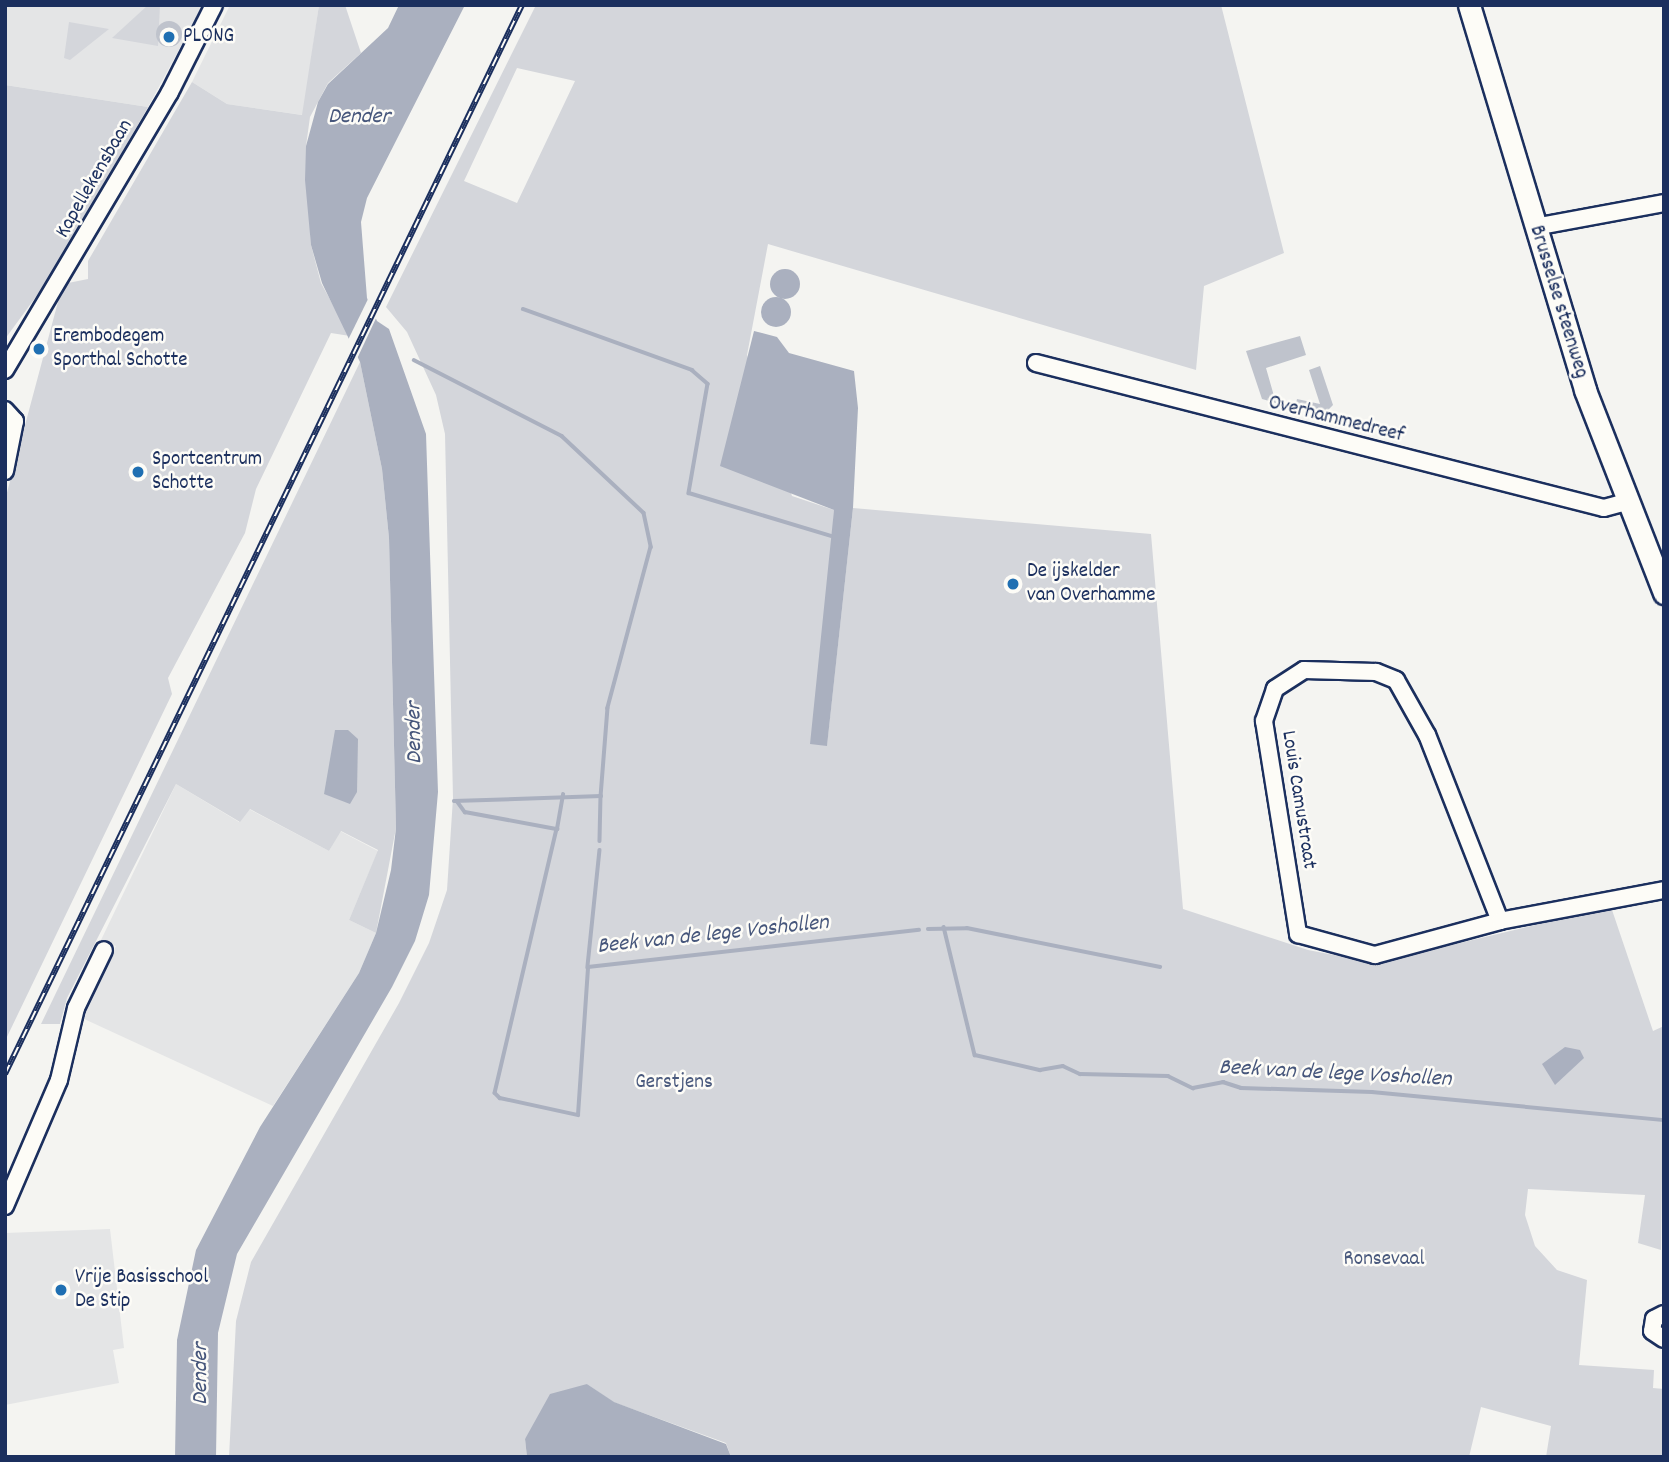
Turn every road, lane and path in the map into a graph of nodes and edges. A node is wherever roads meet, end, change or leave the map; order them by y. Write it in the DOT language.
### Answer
graph roads {
  1 [pos="214,5"];
  2 [pos="1469,5"];
  3 [pos="1664,203"];
  4 [pos="1535,227"];
  5 [pos="1036,363"];
  6 [pos="5,370"];
  7 [pos="5,410"];
  8 [pos="5,471"];
  9 [pos="1626,502"];
  10 [pos="1664,593"];
  11 [pos="1664,890"];
  12 [pos="1500,920"];
  13 [pos="104,950"];
  14 [pos="5,1206"];
  15 [pos="1664,1314"];
  16 [pos="1664,1339"];
  1 -- 6 [label="street, Kapellekensbaan"];
  2 -- 4 [label="main road, Brusselse steenweg"];
  3 -- 4 [label="street"];
  4 -- 9 [label="main road, Brusselse steenweg"];
  5 -- 9 [label="street, Overhammedreef"];
  7 -- 8 [label="street"];
  9 -- 10 [label="main road, Brusselse steenweg"];
  11 -- 12 [label="street, Louis Camustraat"];
  12 -- 12 [label="street, Louis Camustraat"];
  13 -- 14 [label="street"];
  15 -- 16 [label="street"];
}
